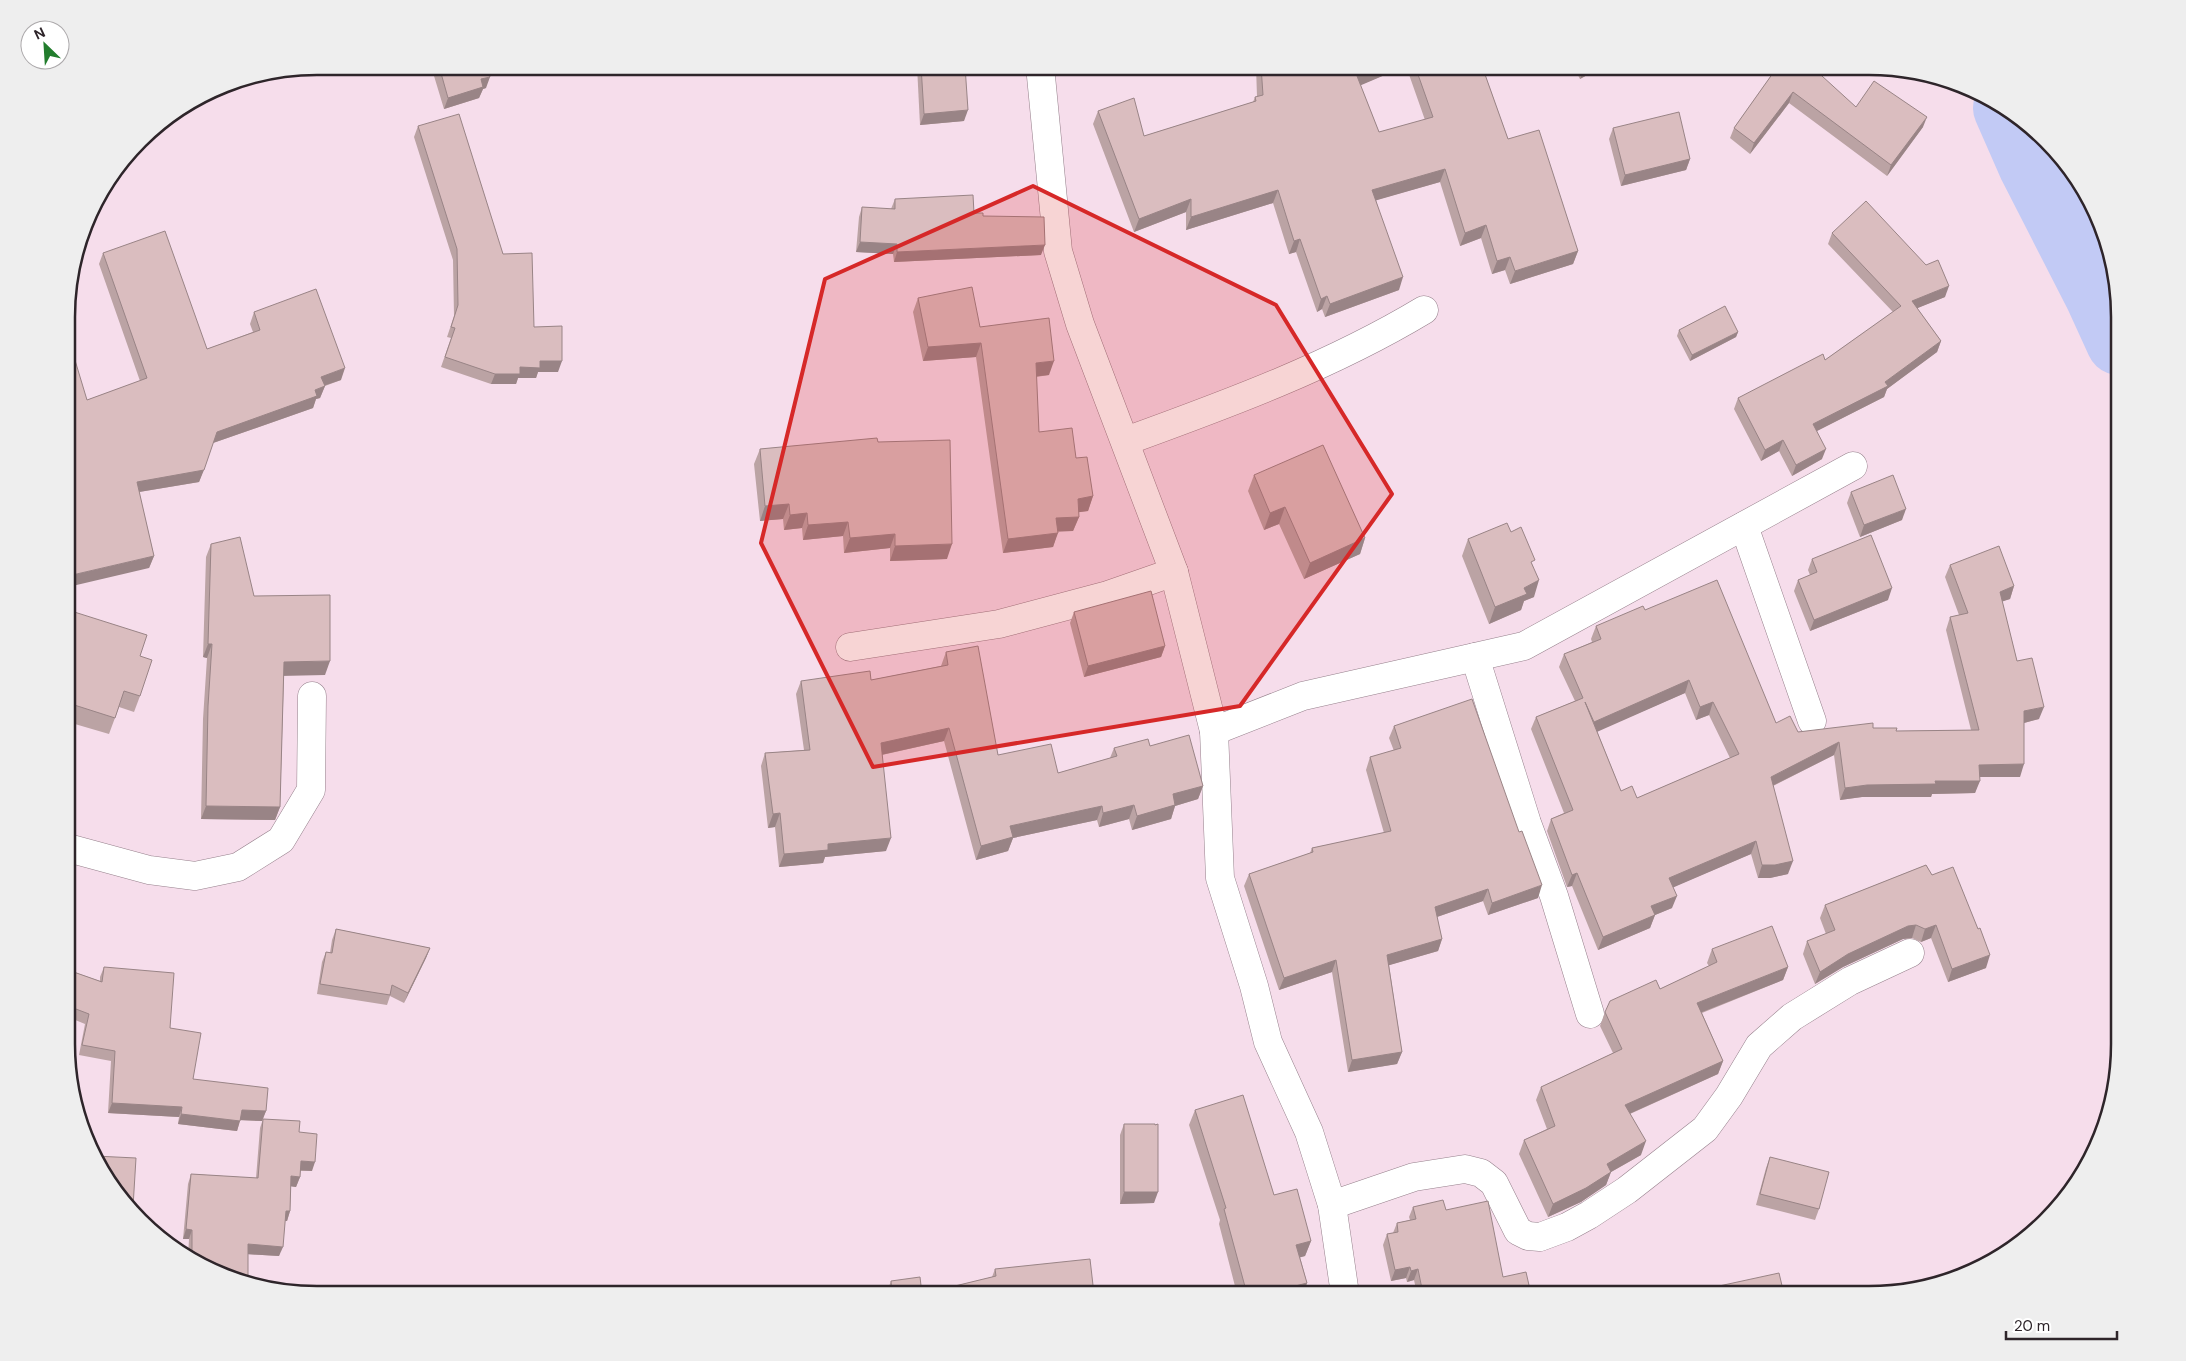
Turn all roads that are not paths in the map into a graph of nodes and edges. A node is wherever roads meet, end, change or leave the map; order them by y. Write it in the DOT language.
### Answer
graph roads {
  1 [pos="1041,75"];
  2 [pos="1424,310"];
  3 [pos="1126,442"];
  4 [pos="1853,466"];
  5 [pos="1744,526"];
  6 [pos="1174,572"];
  7 [pos="850,647"];
  8 [pos="1475,658"];
  9 [pos="312,696"];
  10 [pos="1812,721"];
  11 [pos="1214,731"];
  12 [pos="75,850"];
  13 [pos="1910,954"];
  14 [pos="1590,1014"];
  15 [pos="1332,1205"];
  16 [pos="1344,1286"];
  1 -- 3 [label="street"];
  2 -- 3 [label="street"];
  3 -- 6 [label="street"];
  4 -- 5 [label="street"];
  5 -- 8 [label="street"];
  5 -- 10 [label="street"];
  6 -- 7 [label="street"];
  6 -- 11 [label="street"];
  8 -- 11 [label="street"];
  8 -- 14 [label="street"];
  9 -- 12 [label="street"];
  11 -- 15 [label="street"];
  13 -- 15 [label="street"];
  15 -- 16 [label="street"];
}
